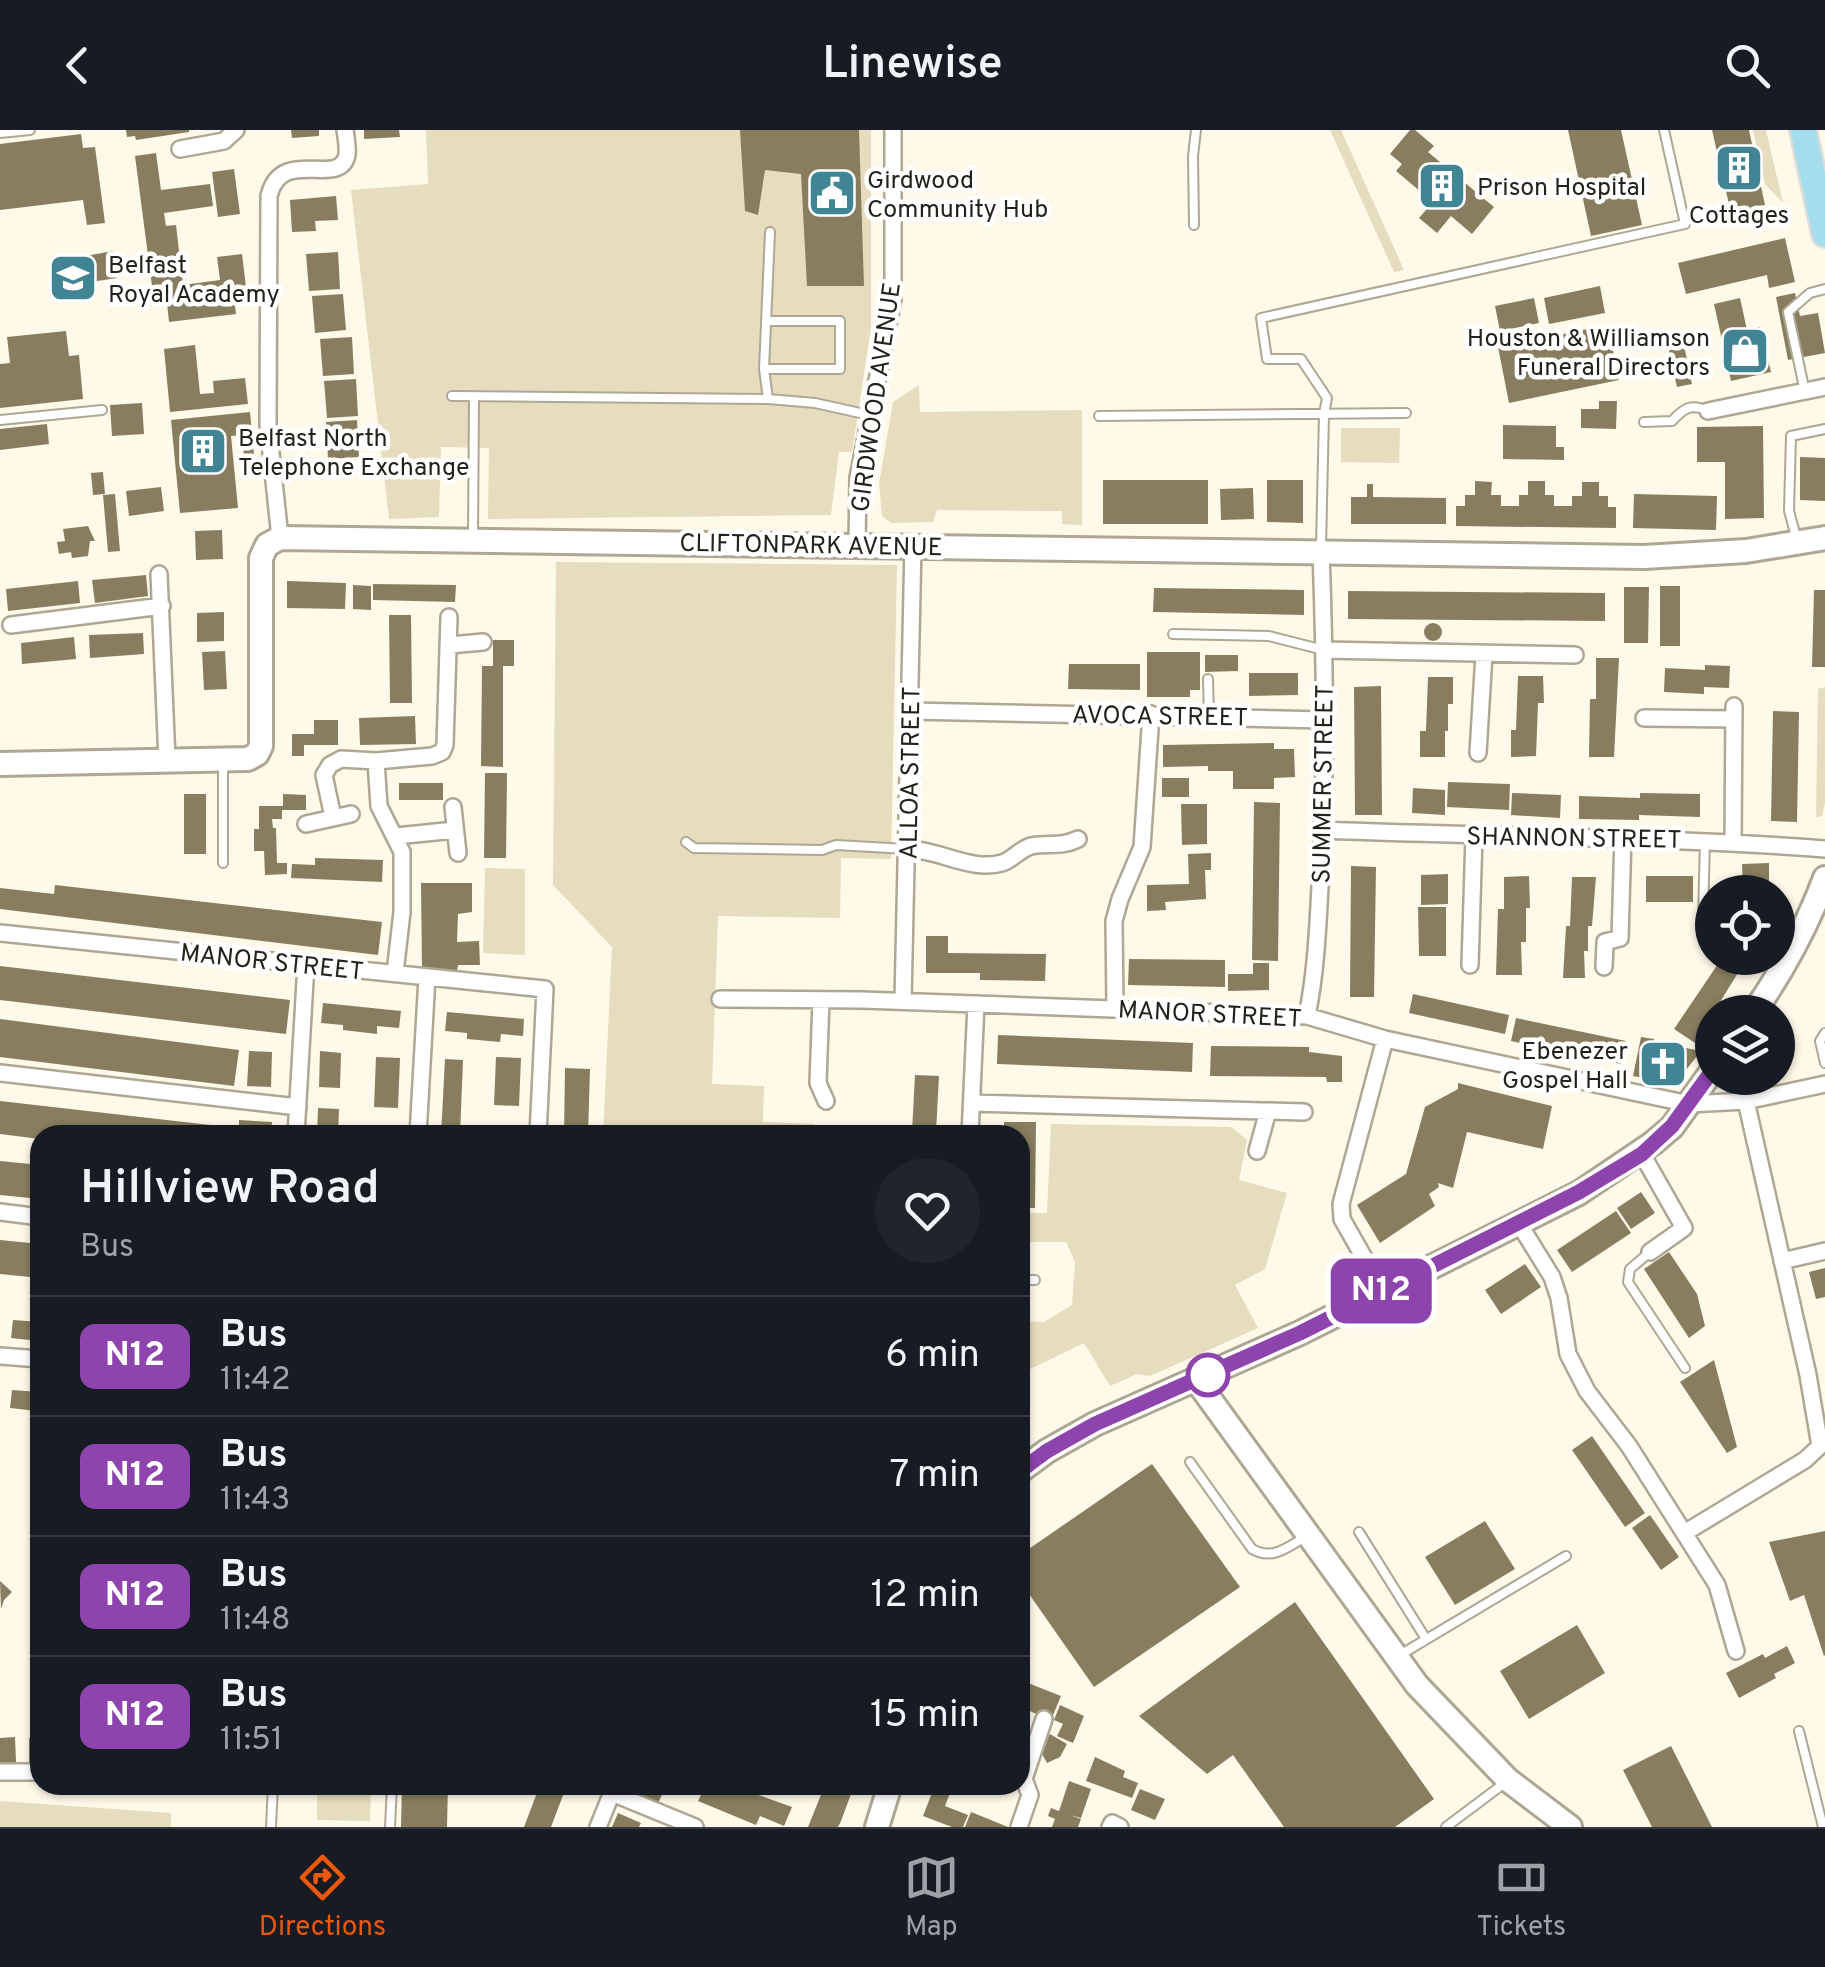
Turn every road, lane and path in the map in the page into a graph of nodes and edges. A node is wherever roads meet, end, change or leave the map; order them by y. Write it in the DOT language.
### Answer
graph roads {
  1 [pos="30,130"];
  2 [pos="236,130"];
  3 [pos="346,130"];
  4 [pos="893,130"];
  5 [pos="1196,130"];
  6 [pos="1664,130"];
  7 [pos="1803,130"];
  8 [pos="0,133"];
  9 [pos="180,150"];
  10 [pos="1194,225"];
  11 [pos="770,232"];
  12 [pos="1825,234"];
  13 [pos="1825,289"];
  14 [pos="766,322"];
  15 [pos="764,368"];
  16 [pos="1825,387"];
  17 [pos="1804,392"];
  18 [pos="452,396"];
  19 [pos="474,397"];
  20 [pos="768,399"];
  21 [pos="102,410"];
  22 [pos="1708,411"];
  23 [pos="1324,414"];
  24 [pos="1406,414"];
  25 [pos="870,415"];
  26 [pos="1098,416"];
  27 [pos="0,420"];
  28 [pos="1644,422"];
  29 [pos="1825,429"];
  30 [pos="280,538"];
  31 [pos="1825,538"];
  32 [pos="473,540"];
  33 [pos="913,544"];
  34 [pos="1798,544"];
  35 [pos="856,545"];
  36 [pos="1321,552"];
  37 [pos="160,574"];
  38 [pos="162,606"];
  39 [pos="450,617"];
  40 [pos="11,625"];
  41 [pos="1173,634"];
  42 [pos="484,642"];
  43 [pos="450,645"];
  44 [pos="1324,650"];
  45 [pos="1484,654"];
  46 [pos="1574,654"];
  47 [pos="1208,678"];
  48 [pos="910,711"];
  49 [pos="1151,714"];
  50 [pos="1209,716"];
  51 [pos="1644,718"];
  52 [pos="1324,720"];
  53 [pos="1478,753"];
  54 [pos="167,760"];
  55 [pos="223,760"];
  56 [pos="376,761"];
  57 [pos="0,764"];
  58 [pos="453,806"];
  59 [pos="351,814"];
  60 [pos="332,817"];
  61 [pos="306,824"];
  62 [pos="455,830"];
  63 [pos="1322,830"];
  64 [pos="396,836"];
  65 [pos="1474,836"];
  66 [pos="1624,837"];
  67 [pos="1078,839"];
  68 [pos="1705,840"];
  69 [pos="686,842"];
  70 [pos="1733,842"];
  71 [pos="908,849"];
  72 [pos="1825,849"];
  73 [pos="458,853"];
  74 [pos="224,863"];
  75 [pos="1705,875"];
  76 [pos="1825,878"];
  77 [pos="0,933"];
  78 [pos="306,964"];
  79 [pos="1470,965"];
  80 [pos="1604,967"];
  81 [pos="395,974"];
  82 [pos="426,977"];
  83 [pos="1766,995"];
  84 [pos="720,999"];
  85 [pos="821,1000"];
  86 [pos="903,1001"];
  87 [pos="976,1004"];
  88 [pos="1115,1008"];
  89 [pos="1308,1016"];
  90 [pos="1825,1033"];
  91 [pos="1385,1039"];
  92 [pos="1825,1063"];
  93 [pos="0,1073"];
  94 [pos="1825,1084"];
  95 [pos="1695,1095"];
  96 [pos="1746,1101"];
  97 [pos="826,1102"];
  98 [pos="972,1104"];
  99 [pos="1689,1104"];
  100 [pos="298,1107"];
  101 [pos="1268,1111"];
  102 [pos="1304,1112"];
  103 [pos="297,1125"];
  104 [pos="419,1125"];
  105 [pos="538,1125"];
  106 [pos="971,1125"];
  107 [pos="1258,1151"];
  108 [pos="1642,1154"];
  109 [pos="0,1212"];
  110 [pos="30,1215"];
  111 [pos="1518,1222"];
  112 [pos="1825,1250"];
  113 [pos="1650,1252"];
  114 [pos="1782,1261"];
  115 [pos="1371,1270"];
  116 [pos="1030,1280"];
  117 [pos="1035,1280"];
  118 [pos="0,1356"];
  119 [pos="30,1358"];
  120 [pos="1685,1368"];
  121 [pos="1825,1371"];
  122 [pos="1808,1375"];
  123 [pos="1196,1380"];
  124 [pos="1190,1462"];
  125 [pos="1030,1464"];
  126 [pos="1358,1532"];
  127 [pos="1686,1532"];
  128 [pos="1307,1536"];
  129 [pos="1566,1556"];
  130 [pos="1426,1640"];
  131 [pos="1736,1651"];
  132 [pos="1396,1657"];
  133 [pos="1044,1719"];
  134 [pos="1798,1730"];
  135 [pos="1030,1760"];
  136 [pos="0,1772"];
  137 [pos="30,1772"];
  138 [pos="1508,1780"];
  139 [pos="273,1795"];
  140 [pos="392,1795"];
  141 [pos="611,1795"];
  142 [pos="626,1795"];
  143 [pos="887,1795"];
  144 [pos="1030,1795"];
  145 [pos="271,1827"];
  146 [pos="390,1827"];
  147 [pos="598,1827"];
  148 [pos="695,1827"];
  149 [pos="878,1827"];
  150 [pos="1019,1827"];
  151 [pos="1110,1827"];
  152 [pos="1120,1827"];
  153 [pos="1446,1827"];
  154 [pos="1570,1827"];
  155 [pos="1823,1827"];
  1 -- 8 [label="lane"];
  2 -- 9 [label="street"];
  3 -- 30 [label="street"];
  4 -- 25 [label="street, GIRDWOOD AVENUE"];
  5 -- 10 [label="lane"];
  6 -- 23 [label="lane"];
  7 -- 12 [label="main road"];
  11 -- 14 [label="lane"];
  13 -- 17 [label="lane"];
  14 -- 15 [label="lane"];
  14 -- 15 [label="lane"];
  15 -- 20 [label="lane"];
  16 -- 17 [label="street"];
  17 -- 22 [label="street"];
  18 -- 19 [label="lane"];
  19 -- 20 [label="lane"];
  19 -- 32 [label="lane"];
  20 -- 25 [label="lane"];
  21 -- 27 [label="lane"];
  22 -- 28 [label="lane"];
  23 -- 24 [label="lane"];
  23 -- 26 [label="lane"];
  23 -- 36 [label="lane"];
  25 -- 35 [label="street, GIRDWOOD AVENUE"];
  29 -- 34 [label="lane"];
  30 -- 32 [label="street, CLIFTONPARK AVENUE"];
  30 -- 55 [label="street"];
  31 -- 34 [label="street, CLIFTONPARK AVENUE"];
  32 -- 35 [label="street, CLIFTONPARK AVENUE"];
  33 -- 35 [label="street, CLIFTONPARK AVENUE"];
  33 -- 36 [label="street, CLIFTONPARK AVENUE"];
  33 -- 48 [label="street, ALLOA STREET"];
  34 -- 36 [label="street, CLIFTONPARK AVENUE"];
  36 -- 44 [label="street, SUMMER STREET"];
  37 -- 38 [label="street"];
  38 -- 40 [label="street"];
  38 -- 54 [label="street"];
  39 -- 43 [label="street"];
  41 -- 44 [label="lane"];
  42 -- 43 [label="street"];
  43 -- 56 [label="street"];
  44 -- 45 [label="street"];
  44 -- 52 [label="street, SUMMER STREET"];
  45 -- 46 [label="street"];
  45 -- 53 [label="street"];
  47 -- 50 [label="lane"];
  48 -- 49 [label="street, AVOCA STREET"];
  48 -- 71 [label="street, ALLOA STREET"];
  49 -- 50 [label="street, AVOCA STREET"];
  49 -- 88 [label="street"];
  50 -- 52 [label="street, AVOCA STREET"];
  51 -- 70 [label="street"];
  52 -- 63 [label="street, SUMMER STREET"];
  54 -- 55 [label="street"];
  54 -- 57 [label="street"];
  55 -- 74 [label="lane"];
  56 -- 60 [label="street"];
  56 -- 64 [label="street"];
  58 -- 62 [label="street"];
  59 -- 60 [label="street"];
  60 -- 61 [label="street"];
  62 -- 64 [label="street"];
  62 -- 73 [label="street"];
  63 -- 65 [label="street, SHANNON STREET"];
  63 -- 89 [label="street, SUMMER STREET"];
  64 -- 81 [label="street"];
  65 -- 66 [label="street, SHANNON STREET"];
  65 -- 79 [label="street"];
  66 -- 68 [label="street, SHANNON STREET"];
  66 -- 80 [label="street"];
  67 -- 71 [label="street"];
  68 -- 70 [label="street, SHANNON STREET"];
  68 -- 75 [label="lane"];
  69 -- 71 [label="lane"];
  70 -- 72 [label="street, SHANNON STREET"];
  71 -- 86 [label="street, ALLOA STREET"];
  76 -- 83 [label="street"];
  77 -- 78 [label="street, MANOR STREET"];
  78 -- 81 [label="street, MANOR STREET"];
  78 -- 100 [label="street"];
  81 -- 82 [label="street, MANOR STREET"];
  82 -- 104 [label="street"];
  82 -- 105 [label="street, MANOR STREET"];
  84 -- 85 [label="street, MANOR STREET"];
  85 -- 86 [label="street, MANOR STREET"];
  85 -- 97 [label="street"];
  86 -- 87 [label="street, MANOR STREET"];
  87 -- 88 [label="street, MANOR STREET"];
  87 -- 98 [label="street"];
  88 -- 89 [label="street, MANOR STREET"];
  89 -- 91 [label="street, MANOR STREET"];
  90 -- 92 [label="lane"];
  91 -- 99 [label="street, MANOR STREET"];
  91 -- 115 [label="street"];
  93 -- 100 [label="street"];
  94 -- 96 [label="street, MANOR STREET"];
  95 -- 99 [label="street"];
  96 -- 99 [label="street, MANOR STREET"];
  96 -- 114 [label="street"];
  98 -- 101 [label="street"];
  98 -- 106 [label="street"];
  99 -- 108 [label="street"];
  100 -- 103 [label="street"];
  101 -- 102 [label="street"];
  101 -- 107 [label="street"];
  108 -- 111 [label="street"];
  108 -- 113 [label="street"];
  109 -- 110 [label="street"];
  111 -- 123 [label="street"];
  111 -- 127 [label="street"];
  112 -- 114 [label="street"];
  113 -- 120 [label="lane"];
  114 -- 122 [label="street"];
  116 -- 117 [label="lane"];
  118 -- 119 [label="street"];
  121 -- 122 [label="street"];
  122 -- 127 [label="street"];
  123 -- 125 [label="street"];
  123 -- 128 [label="street"];
  124 -- 128 [label="lane"];
  126 -- 130 [label="lane"];
  127 -- 131 [label="street"];
  128 -- 132 [label="street"];
  129 -- 130 [label="lane"];
  130 -- 132 [label="lane"];
  132 -- 138 [label="street"];
  133 -- 135 [label="street"];
  134 -- 155 [label="lane"];
  136 -- 137 [label="street"];
  138 -- 153 [label="lane"];
  138 -- 154 [label="street"];
  139 -- 145 [label="lane"];
  140 -- 146 [label="lane"];
  141 -- 147 [label="street"];
  142 -- 148 [label="street"];
  143 -- 149 [label="street"];
  144 -- 150 [label="street"];
  151 -- 152 [label="street"];
}
